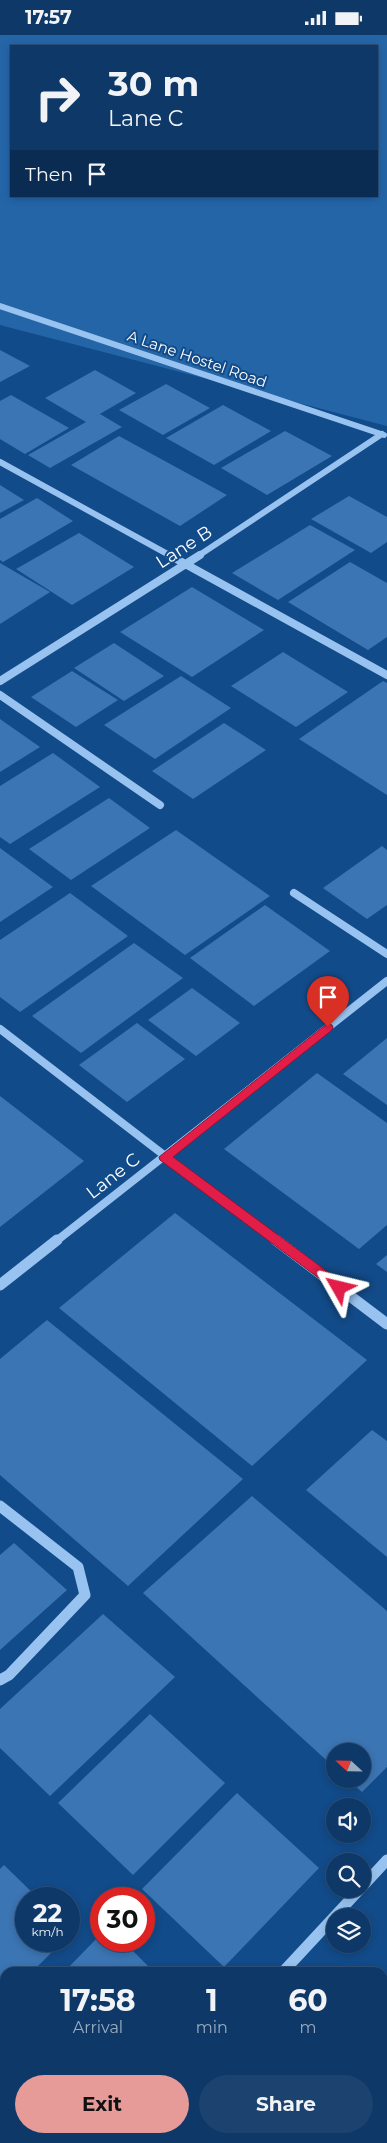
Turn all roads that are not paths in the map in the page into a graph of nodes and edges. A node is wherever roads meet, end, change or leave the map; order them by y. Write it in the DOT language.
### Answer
graph roads {
  1 [pos="0,306"];
  2 [pos="384,435"];
  3 [pos="0,462"];
  4 [pos="185,565"];
  5 [pos="387,675"];
  6 [pos="0,681"];
  7 [pos="0,695"];
  8 [pos="160,805"];
  9 [pos="294,893"];
  10 [pos="387,954"];
  11 [pos="387,981"];
  12 [pos="0,1029"];
  13 [pos="164,1157"];
  14 [pos="0,1285"];
  15 [pos="387,1324"];
  16 [pos="0,1506"];
  17 [pos="0,1680"];
  18 [pos="387,1860"];
  19 [pos="371,1878"];
  20 [pos="353,1898"];
  21 [pos="288,1967"];
  1 -- 2 [label="street, A Lane Hostel Road"];
  2 -- 4 [label="street, Lane B"];
  3 -- 4 [label="street"];
  4 -- 5 [label="street"];
  4 -- 6 [label="street, Lane B"];
  7 -- 8 [label="street"];
  9 -- 10 [label="street"];
  11 -- 13 [label="street, Lane C"];
  12 -- 13 [label="street"];
  13 -- 14 [label="street, Lane C"];
  13 -- 15 [label="street"];
  16 -- 17 [label="street"];
  18 -- 19 [label="street"];
  20 -- 21 [label="street"];
}
